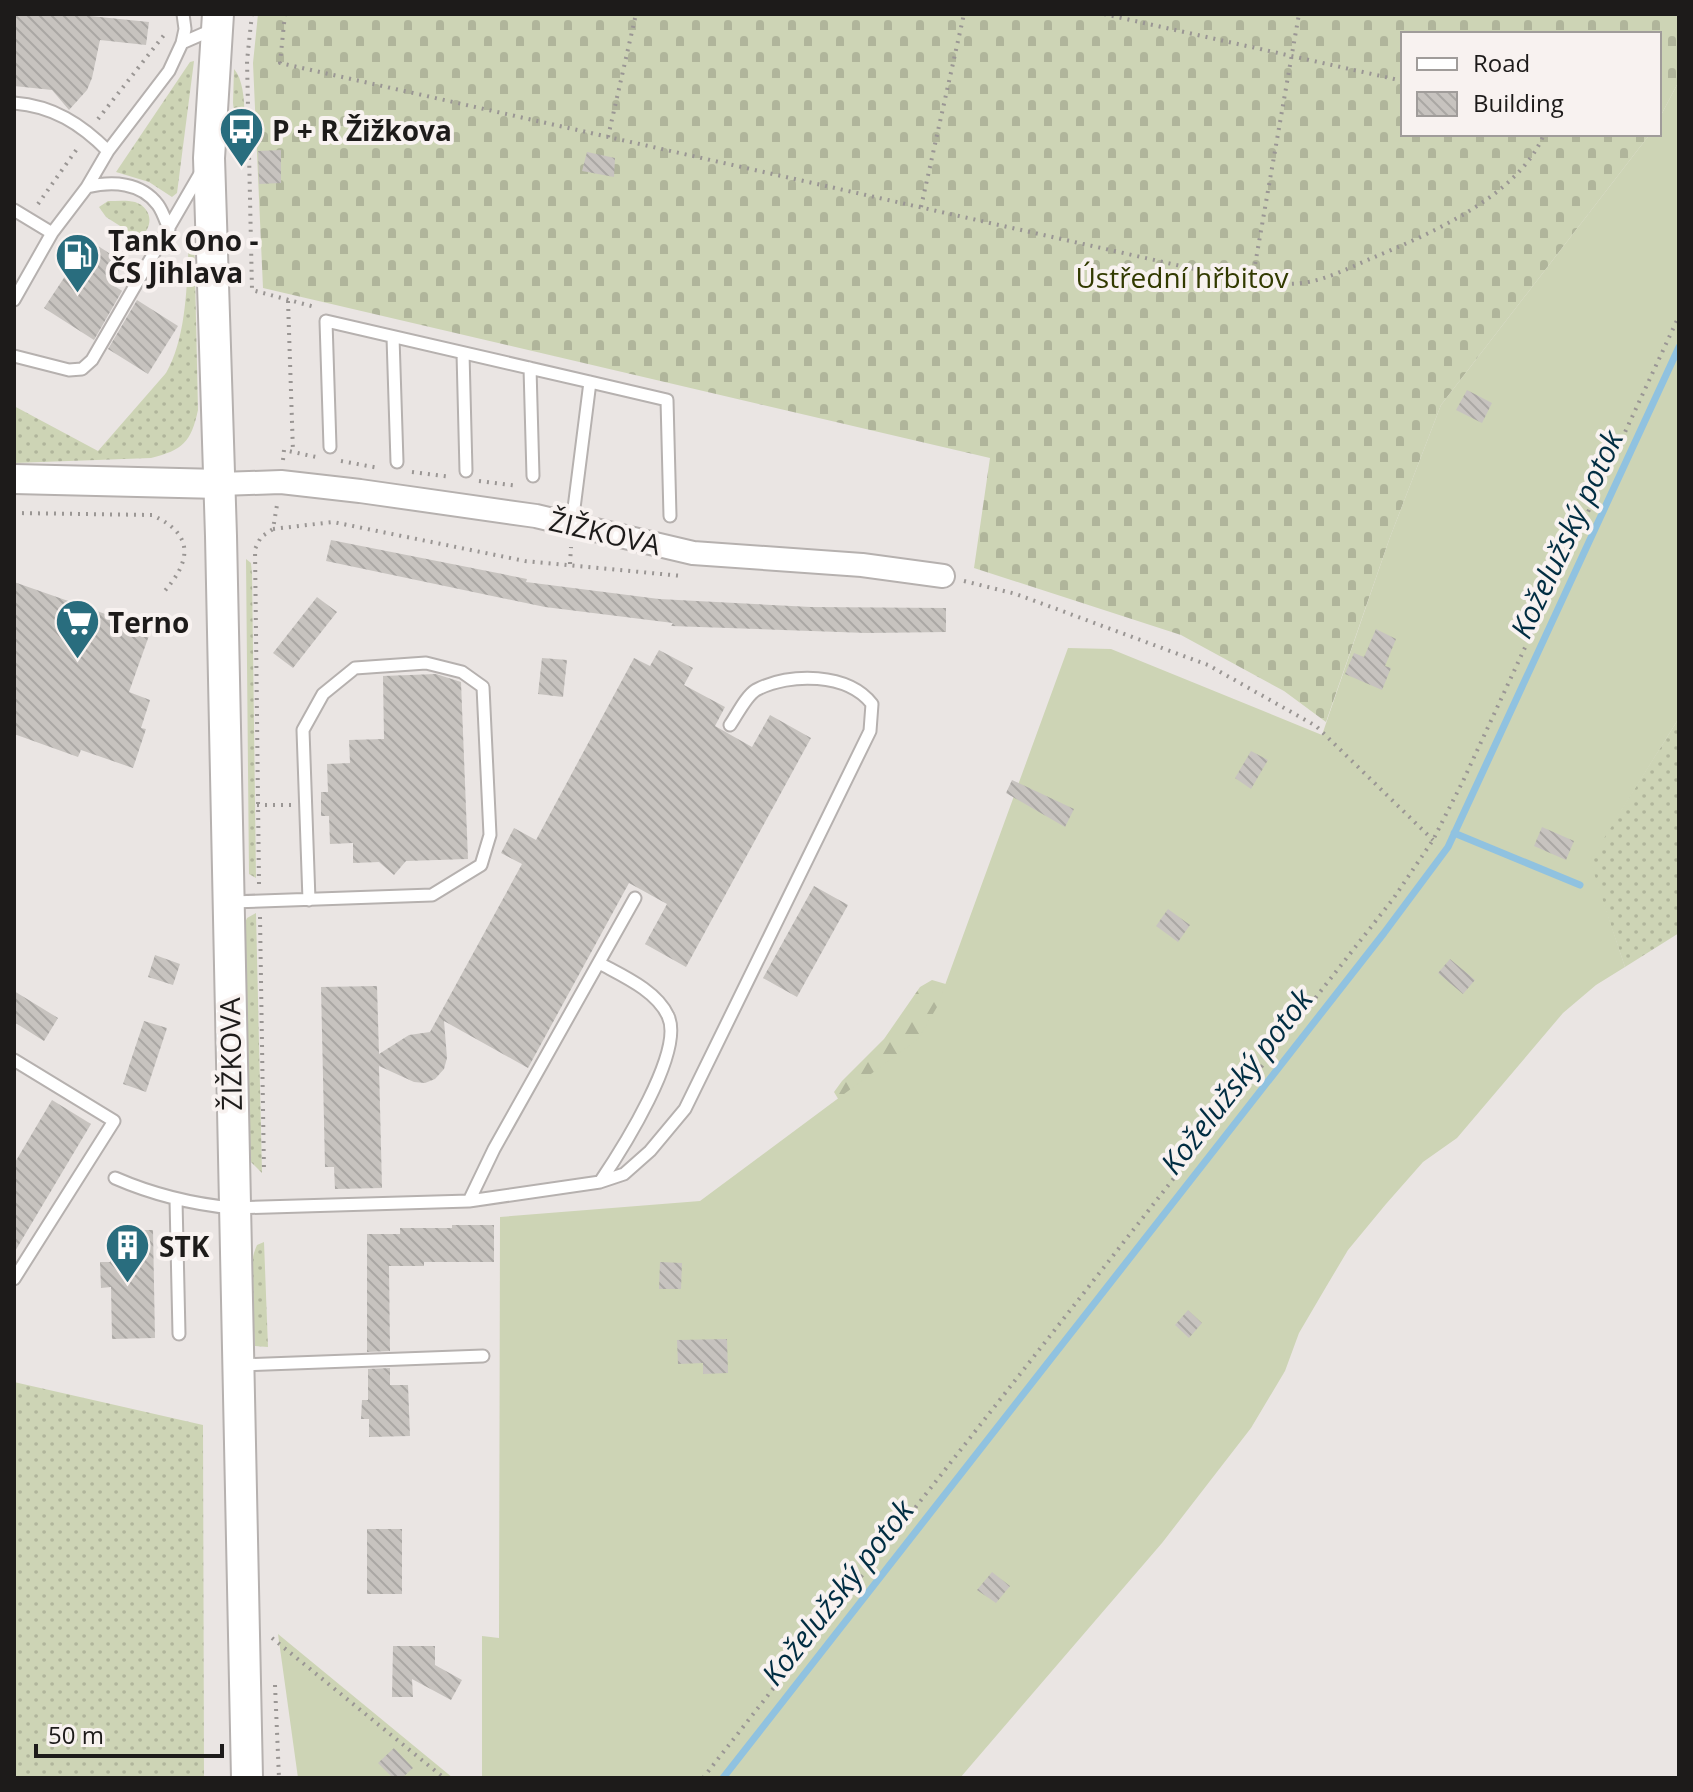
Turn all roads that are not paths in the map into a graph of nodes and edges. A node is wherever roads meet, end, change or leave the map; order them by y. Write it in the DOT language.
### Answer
graph roads {
  1 [pos="183,14"];
  2 [pos="217,21"];
  3 [pos="182,43"];
  4 [pos="14,103"];
  5 [pos="108,151"];
  6 [pos="209,158"];
  7 [pos="87,187"];
  8 [pos="14,210"];
  9 [pos="169,229"];
  10 [pos="52,233"];
  11 [pos="14,300"];
  12 [pos="393,337"];
  13 [pos="463,353"];
  14 [pos="14,356"];
  15 [pos="530,368"];
  16 [pos="590,382"];
  17 [pos="330,447"];
  18 [pos="397,462"];
  19 [pos="466,471"];
  20 [pos="533,476"];
  21 [pos="14,479"];
  22 [pos="220,484"];
  23 [pos="670,516"];
  24 [pos="572,524"];
  25 [pos="943,576"];
  26 [pos="730,725"];
  27 [pos="635,898"];
  28 [pos="309,900"];
  29 [pos="227,902"];
  30 [pos="601,964"];
  31 [pos="14,1060"];
  32 [pos="115,1178"];
  33 [pos="600,1182"];
  34 [pos="176,1200"];
  35 [pos="469,1201"];
  36 [pos="233,1208"];
  37 [pos="14,1279"];
  38 [pos="179,1334"];
  39 [pos="483,1356"];
  40 [pos="239,1365"];
  41 [pos="247,1778"];
  1 -- 3 [label="lane"];
  2 -- 3 [label="lane"];
  2 -- 6 [label="main road, ŽIŽKOVA"];
  3 -- 5 [label="lane"];
  4 -- 5 [label="lane"];
  5 -- 7 [label="lane"];
  6 -- 9 [label="lane"];
  6 -- 22 [label="main road, ŽIŽKOVA"];
  7 -- 9 [label="lane"];
  7 -- 10 [label="lane"];
  8 -- 10 [label="lane"];
  9 -- 14 [label="lane"];
  10 -- 11 [label="lane"];
  12 -- 13 [label="lane"];
  12 -- 17 [label="lane"];
  12 -- 18 [label="lane"];
  13 -- 15 [label="lane"];
  13 -- 19 [label="lane"];
  15 -- 16 [label="lane"];
  15 -- 20 [label="lane"];
  16 -- 23 [label="lane"];
  16 -- 24 [label="lane"];
  21 -- 22 [label="street"];
  22 -- 24 [label="street, ŽIŽKOVA"];
  22 -- 29 [label="main road, ŽIŽKOVA"];
  24 -- 25 [label="street, ŽIŽKOVA"];
  26 -- 33 [label="lane"];
  27 -- 30 [label="lane"];
  28 -- 28 [label="lane"];
  28 -- 29 [label="lane"];
  29 -- 36 [label="main road, ŽIŽKOVA"];
  30 -- 33 [label="lane"];
  30 -- 35 [label="lane"];
  31 -- 37 [label="lane"];
  32 -- 34 [label="lane"];
  33 -- 35 [label="lane"];
  34 -- 36 [label="lane"];
  34 -- 38 [label="lane"];
  35 -- 36 [label="lane"];
  36 -- 40 [label="main road, ŽIŽKOVA"];
  39 -- 40 [label="lane"];
  40 -- 41 [label="main road, ŽIŽKOVA"];
}
